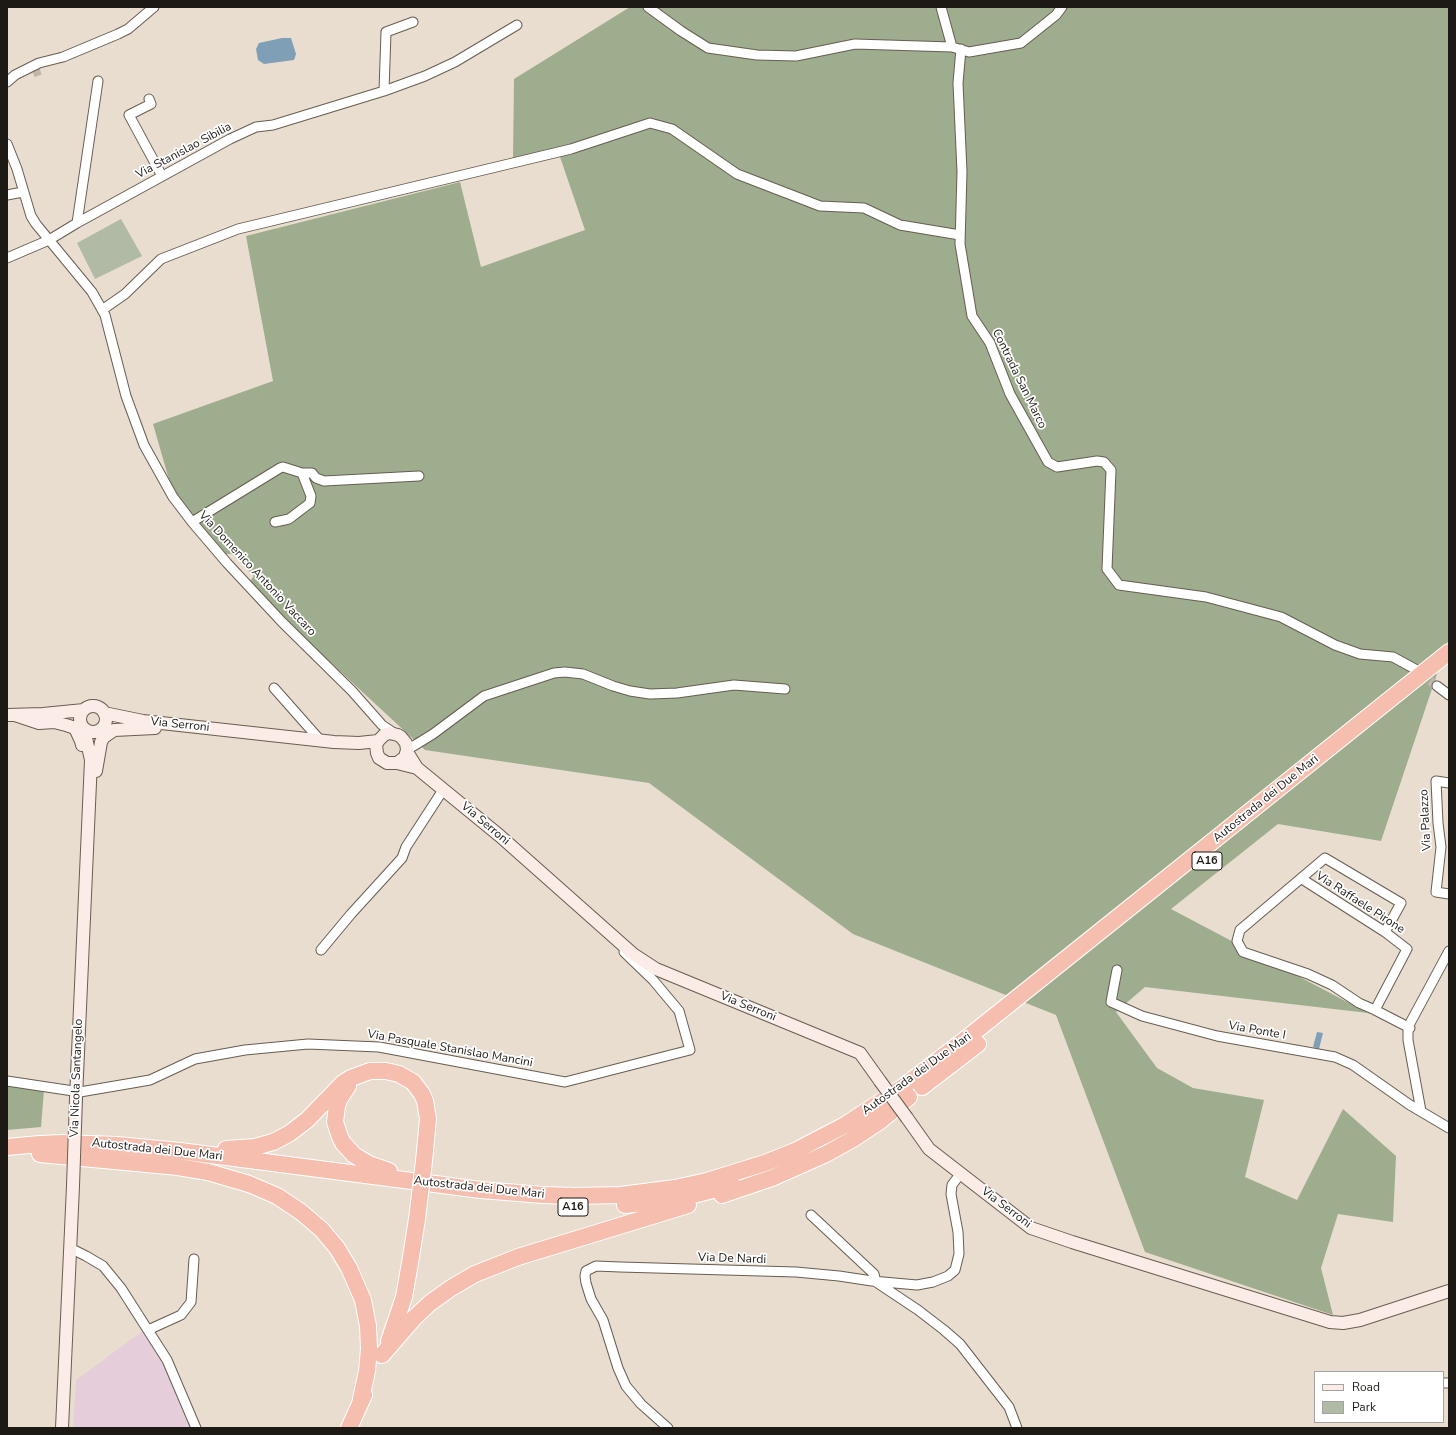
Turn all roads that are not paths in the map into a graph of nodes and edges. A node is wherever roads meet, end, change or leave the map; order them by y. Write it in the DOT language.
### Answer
graph roads {
  1 [pos="154,7"];
  2 [pos="648,7"];
  3 [pos="941,7"];
  4 [pos="1062,7"];
  5 [pos="413,22"];
  6 [pos="517,25"];
  7 [pos="952,47"];
  8 [pos="961,49"];
  9 [pos="62,57"];
  10 [pos="98,81"];
  11 [pos="7,83"];
  12 [pos="384,91"];
  13 [pos="149,99"];
  14 [pos="7,144"];
  15 [pos="162,176"];
  16 [pos="24,192"];
  17 [pos="7,195"];
  18 [pos="77,222"];
  19 [pos="960,235"];
  20 [pos="49,240"];
  21 [pos="7,258"];
  22 [pos="102,310"];
  23 [pos="302,473"];
  24 [pos="419,476"];
  25 [pos="192,522"];
  26 [pos="275,522"];
  27 [pos="1449,652"];
  28 [pos="1449,666"];
  29 [pos="1415,669"];
  30 [pos="1437,686"];
  31 [pos="274,688"];
  32 [pos="785,689"];
  33 [pos="1449,695"];
  34 [pos="84,710"];
  35 [pos="104,712"];
  36 [pos="44,714"];
  37 [pos="11,715"];
  38 [pos="143,721"];
  39 [pos="172,724"];
  40 [pos="382,725"];
  41 [pos="83,726"];
  42 [pos="102,728"];
  43 [pos="394,733"];
  44 [pos="320,740"];
  45 [pos="378,744"];
  46 [pos="408,746"];
  47 [pos="1336,749"];
  48 [pos="91,760"];
  49 [pos="397,763"];
  50 [pos="417,768"];
  51 [pos="1449,783"];
  52 [pos="90,785"];
  53 [pos="443,790"];
  54 [pos="1302,879"];
  55 [pos="1449,894"];
  56 [pos="1385,932"];
  57 [pos="321,950"];
  58 [pos="1449,951"];
  59 [pos="633,958"];
  60 [pos="1070,964"];
  61 [pos="1117,970"];
  62 [pos="1375,1010"];
  63 [pos="1409,1028"];
  64 [pos="361,1074"];
  65 [pos="7,1081"];
  66 [pos="76,1095"];
  67 [pos="908,1097"];
  68 [pos="1420,1111"];
  69 [pos="1449,1128"];
  70 [pos="7,1143"];
  71 [pos="7,1147"];
  72 [pos="40,1154"];
  73 [pos="7,1158"];
  74 [pos="960,1173"];
  75 [pos="598,1196"];
  76 [pos="811,1215"];
  77 [pos="70,1248"];
  78 [pos="194,1259"];
  79 [pos="876,1282"];
  80 [pos="1449,1291"];
  81 [pos="148,1330"];
  82 [pos="382,1355"];
  83 [pos="360,1404"];
  84 [pos="62,1428"];
  85 [pos="196,1428"];
  86 [pos="349,1428"];
  87 [pos="668,1428"];
  88 [pos="1017,1428"];
  1 -- 9 [label="street"];
  2 -- 7 [label="street"];
  3 -- 7 [label="street"];
  4 -- 8 [label="street"];
  5 -- 12 [label="street"];
  6 -- 12 [label="street, Via Stanislao Sibilia"];
  7 -- 8 [label="street"];
  8 -- 19 [label="street, Contrada San Marco"];
  9 -- 11 [label="street"];
  9 -- 11 [label="street"];
  10 -- 18 [label="street"];
  12 -- 15 [label="street, Via Stanislao Sibilia"];
  13 -- 15 [label="street"];
  14 -- 16 [label="street, Via Domenico Antonio Vaccaro"];
  15 -- 18 [label="street, Via Stanislao Sibilia"];
  16 -- 17 [label="street"];
  16 -- 20 [label="street, Via Domenico Antonio Vaccaro"];
  18 -- 20 [label="street, Via Stanislao Sibilia"];
  19 -- 22 [label="street"];
  19 -- 29 [label="street, Contrada San Marco"];
  20 -- 21 [label="street, Via Stanislao Sibilia"];
  20 -- 22 [label="street, Via Domenico Antonio Vaccaro"];
  22 -- 25 [label="street, Via Domenico Antonio Vaccaro"];
  23 -- 24 [label="street"];
  23 -- 25 [label="street"];
  23 -- 26 [label="street"];
  25 -- 40 [label="street, Via Domenico Antonio Vaccaro"];
  27 -- 47 [label="highway, Autostrada dei Due Mari / A16"];
  28 -- 47 [label="highway, Autostrada dei Due Mari / A16"];
  30 -- 33 [label="street"];
  31 -- 44 [label="street"];
  32 -- 46 [label="street"];
  34 -- 35 [label="main road"];
  34 -- 36 [label="main road"];
  34 -- 41 [label="main road, Via Nicola Santangelo"];
  35 -- 38 [label="main road"];
  35 -- 42 [label="main road"];
  36 -- 37 [label="main road"];
  36 -- 41 [label="main road"];
  37 -- 52 [label="main road"];
  38 -- 39 [label="main road, Via Serroni"];
  38 -- 42 [label="main road"];
  39 -- 44 [label="main road, Via Serroni"];
  39 -- 52 [label="main road"];
  40 -- 43 [label="street, Via Domenico Antonio Vaccaro"];
  40 -- 45 [label="street"];
  41 -- 42 [label="main road"];
  41 -- 48 [label="main road, Via Nicola Santangelo"];
  42 -- 48 [label="main road"];
  43 -- 45 [label="main road"];
  43 -- 46 [label="main road, Via Serroni"];
  44 -- 45 [label="main road, Via Serroni"];
  45 -- 49 [label="main road, Via Serroni"];
  46 -- 49 [label="main road"];
  46 -- 50 [label="main road, Via Serroni"];
  47 -- 60 [label="highway, Autostrada dei Due Mari / A16"];
  48 -- 52 [label="main road, Via Nicola Santangelo"];
  49 -- 50 [label="main road, Via Serroni"];
  50 -- 53 [label="main road, Via Serroni"];
  51 -- 55 [label="street, Via Palazzo"];
  52 -- 66 [label="main road, Via Nicola Santangelo"];
  53 -- 57 [label="street"];
  53 -- 59 [label="main road, Via Serroni"];
  54 -- 56 [label="street, Via Raffaele Pirone"];
  54 -- 56 [label="street"];
  54 -- 62 [label="street"];
  56 -- 62 [label="street, Via Raffaele Pirone"];
  58 -- 63 [label="street"];
  59 -- 66 [label="street, Via Pasquale Stanislao Mancini"];
  59 -- 74 [label="main road, Via Serroni, bridge"];
  60 -- 67 [label="highway, Autostrada dei Due Mari / A16"];
  60 -- 75 [label="highway, Autostrada dei Due Mari / A16"];
  61 -- 68 [label="street, Via Ponte I"];
  62 -- 63 [label="street"];
  63 -- 68 [label="street"];
  64 -- 70 [label="highway"];
  64 -- 75 [label="highway"];
  64 -- 82 [label="highway, bridge"];
  65 -- 66 [label="street"];
  66 -- 77 [label="main road, Via Nicola Santangelo, bridge"];
  67 -- 72 [label="highway, Autostrada dei Due Mari / A16"];
  67 -- 82 [label="highway"];
  68 -- 69 [label="street, Via Ponte I"];
  71 -- 75 [label="highway, Autostrada dei Due Mari / A16"];
  72 -- 73 [label="highway, Autostrada dei Due Mari / A16"];
  72 -- 83 [label="highway"];
  74 -- 79 [label="street, Via De Nardi"];
  74 -- 80 [label="main road, Via Serroni"];
  76 -- 79 [label="street"];
  77 -- 81 [label="street"];
  77 -- 84 [label="main road, Via Nicola Santangelo"];
  78 -- 81 [label="street"];
  79 -- 87 [label="street, Via De Nardi"];
  79 -- 88 [label="street"];
  81 -- 85 [label="street"];
  82 -- 83 [label="highway"];
  83 -- 86 [label="highway"];
}
